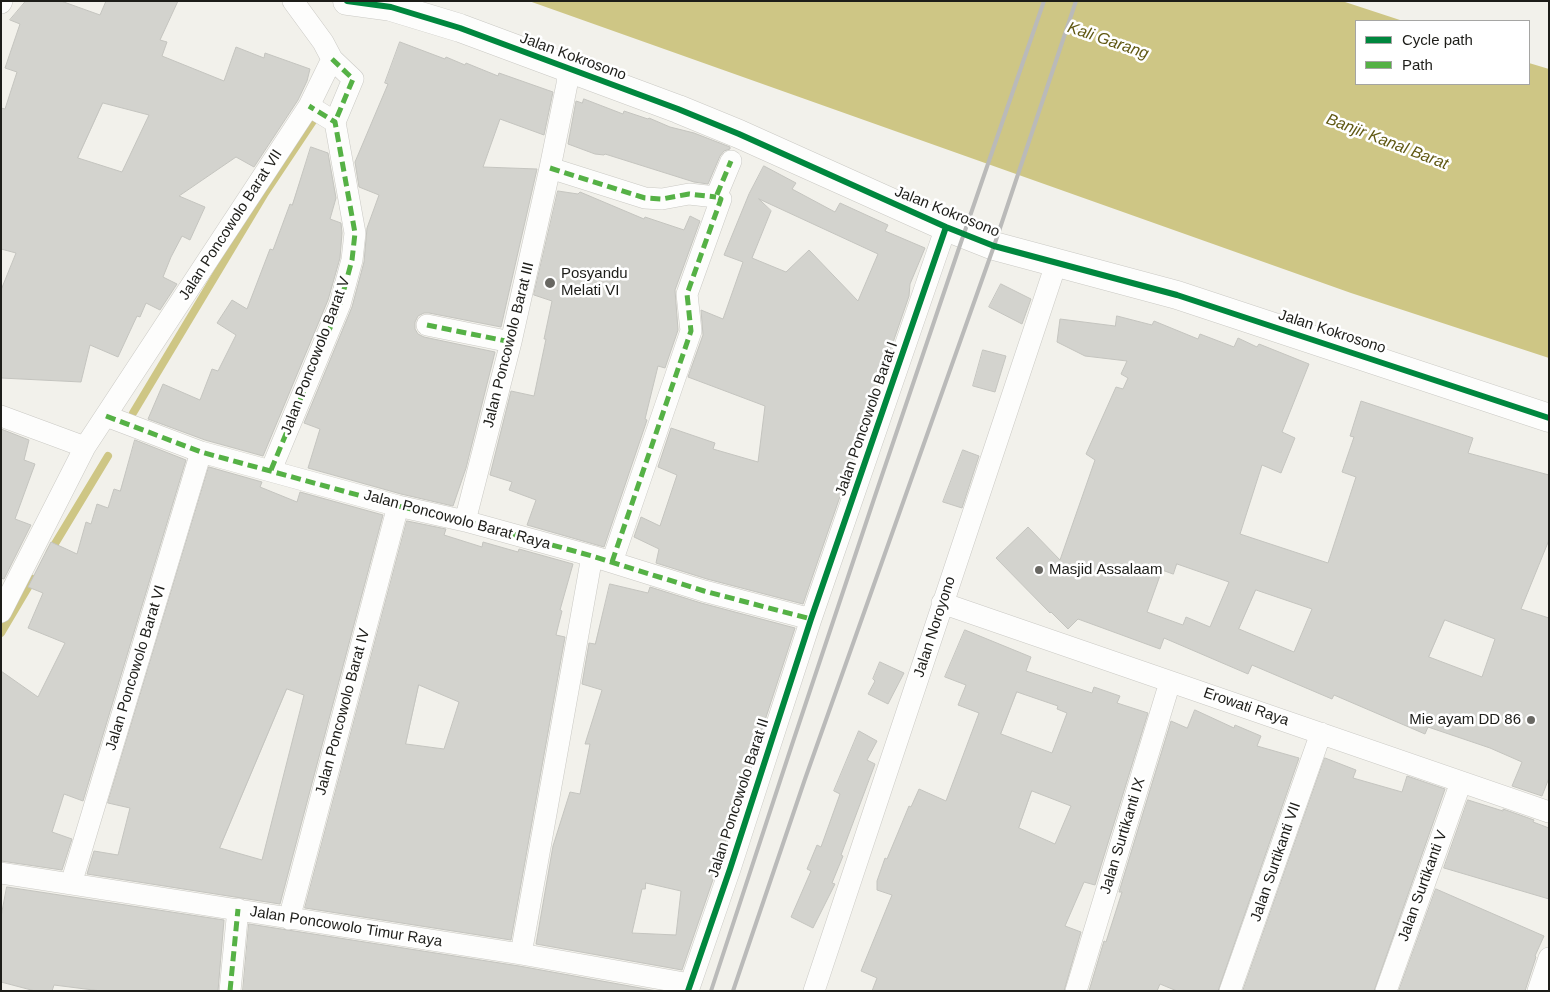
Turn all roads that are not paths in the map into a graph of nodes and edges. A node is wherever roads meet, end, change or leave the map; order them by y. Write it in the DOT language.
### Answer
graph roads {
  1 [pos="293,1"];
  2 [pos="347,1"];
  3 [pos="332,59"];
  4 [pos="568,68"];
  5 [pos="309,106"];
  6 [pos="335,122"];
  7 [pos="730,161"];
  8 [pos="550,168"];
  9 [pos="716,197"];
  10 [pos="946,228"];
  11 [pos="1056,264"];
  12 [pos="427,325"];
  13 [pos="511,342"];
  14 [pos="1,416"];
  15 [pos="106,416"];
  16 [pos="1549,418"];
  17 [pos="85,447"];
  18 [pos="201,452"];
  19 [pos="271,470"];
  20 [pos="398,506"];
  21 [pos="465,521"];
  22 [pos="592,556"];
  23 [pos="612,562"];
  24 [pos="942,603"];
  25 [pos="1,612"];
  26 [pos="811,619"];
  27 [pos="1170,682"];
  28 [pos="1321,733"];
  29 [pos="1461,782"];
  30 [pos="1549,812"];
  31 [pos="1,873"];
  32 [pos="71,884"];
  33 [pos="238,909"];
  34 [pos="289,919"];
  35 [pos="521,954"];
  36 [pos="1549,958"];
  37 [pos="689,988"];
  38 [pos="230,991"];
  39 [pos="814,991"];
  40 [pos="1076,991"];
  41 [pos="1230,991"];
  42 [pos="1386,991"];
  43 [pos="1538,991"];
  1 -- 3 [label="street"];
  2 -- 4 [label="street, Jalan Kokrosono"];
  3 -- 5 [label="street, Jalan Poncowolo Barat VII"];
  3 -- 6 [label="street"];
  4 -- 8 [label="street, Jalan Poncowolo Barat III"];
  4 -- 10 [label="street, Jalan Kokrosono"];
  5 -- 6 [label="street"];
  5 -- 15 [label="street, Jalan Poncowolo Barat VII"];
  6 -- 19 [label="street, Jalan Poncowolo Barat V"];
  7 -- 9 [label="street"];
  8 -- 9 [label="street"];
  8 -- 13 [label="street, Jalan Poncowolo Barat III"];
  9 -- 23 [label="street"];
  10 -- 11 [label="street, Jalan Kokrosono"];
  10 -- 26 [label="street, Jalan Poncowolo Barat I"];
  11 -- 16 [label="street, Jalan Kokrosono"];
  11 -- 24 [label="street, Jalan Noroyono"];
  12 -- 13 [label="street"];
  13 -- 21 [label="street, Jalan Poncowolo Barat III"];
  14 -- 17 [label="street"];
  15 -- 17 [label="street, Jalan Poncowolo Barat VII"];
  15 -- 18 [label="street, Jalan Poncowolo Barat Raya"];
  17 -- 25 [label="street, Jalan Poncowolo Barat VII"];
  18 -- 19 [label="street, Jalan Poncowolo Barat Raya"];
  18 -- 32 [label="street, Jalan Poncowolo Barat VI"];
  19 -- 20 [label="street, Jalan Poncowolo Barat Raya"];
  20 -- 21 [label="street, Jalan Poncowolo Barat Raya"];
  20 -- 34 [label="street, Jalan Poncowolo Barat IV"];
  21 -- 22 [label="street, Jalan Poncowolo Barat Raya"];
  22 -- 23 [label="street, Jalan Poncowolo Barat Raya"];
  22 -- 35 [label="street"];
  23 -- 26 [label="street, Jalan Poncowolo Barat Raya"];
  24 -- 27 [label="street, Erowati Raya"];
  24 -- 39 [label="street, Jalan Noroyono"];
  26 -- 37 [label="street, Jalan Poncowolo Barat II"];
  27 -- 28 [label="street, Erowati Raya"];
  27 -- 40 [label="street, Jalan Surtikanti IX"];
  28 -- 29 [label="street, Erowati Raya"];
  28 -- 41 [label="street, Jalan Surtikanti VII"];
  29 -- 30 [label="street, Erowati Raya"];
  29 -- 42 [label="street, Jalan Surtikanti V"];
  31 -- 32 [label="street, Jalan Poncowolo Timur Raya"];
  32 -- 33 [label="street, Jalan Poncowolo Timur Raya"];
  33 -- 34 [label="street, Jalan Poncowolo Timur Raya"];
  33 -- 38 [label="street"];
  34 -- 35 [label="street, Jalan Poncowolo Timur Raya"];
  35 -- 37 [label="street, Jalan Poncowolo Timur Raya"];
  36 -- 43 [label="street"];
}
